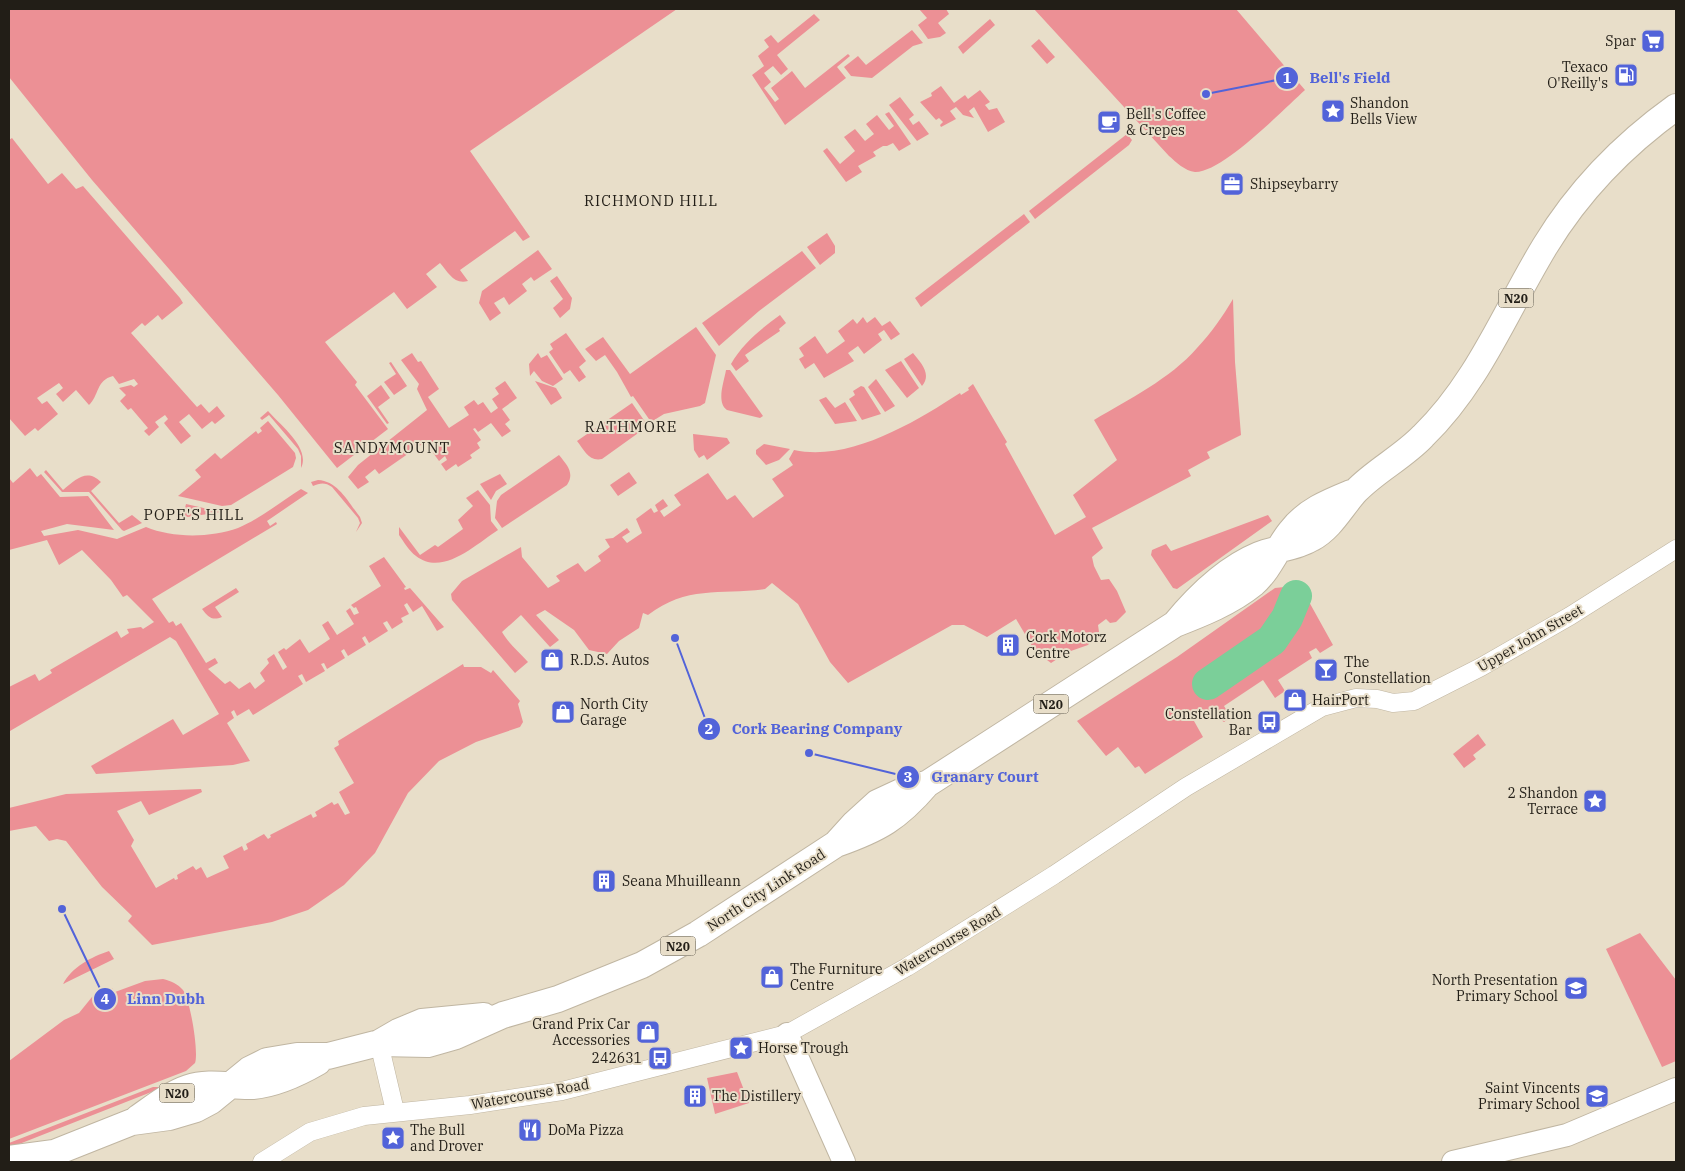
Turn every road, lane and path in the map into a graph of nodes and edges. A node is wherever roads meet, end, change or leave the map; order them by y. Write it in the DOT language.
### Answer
graph roads {
  1 [pos="1676,106"];
  2 [pos="1676,549"];
  3 [pos="1376,699"];
  4 [pos="787,1034"];
  5 [pos="379,1043"];
  6 [pos="1676,1089"];
  7 [pos="395,1111"];
  8 [pos="47,1158"];
  9 [pos="9,1159"];
  10 [pos="262,1162"];
  11 [pos="844,1162"];
  12 [pos="1453,1162"];
  1 -- 5 [label="highway, North City Link Road / N20"];
  2 -- 3 [label="street, Upper John Street"];
  3 -- 4 [label="street, Watercourse Road"];
  4 -- 7 [label="street, Watercourse Road"];
  4 -- 11 [label="main road"];
  5 -- 7 [label="street"];
  5 -- 8 [label="highway, North City Link Road / N20"];
  6 -- 12 [label="main road"];
  7 -- 10 [label="street, Watercourse Road"];
  8 -- 9 [label="highway, North City Link Road / N20"];
}
